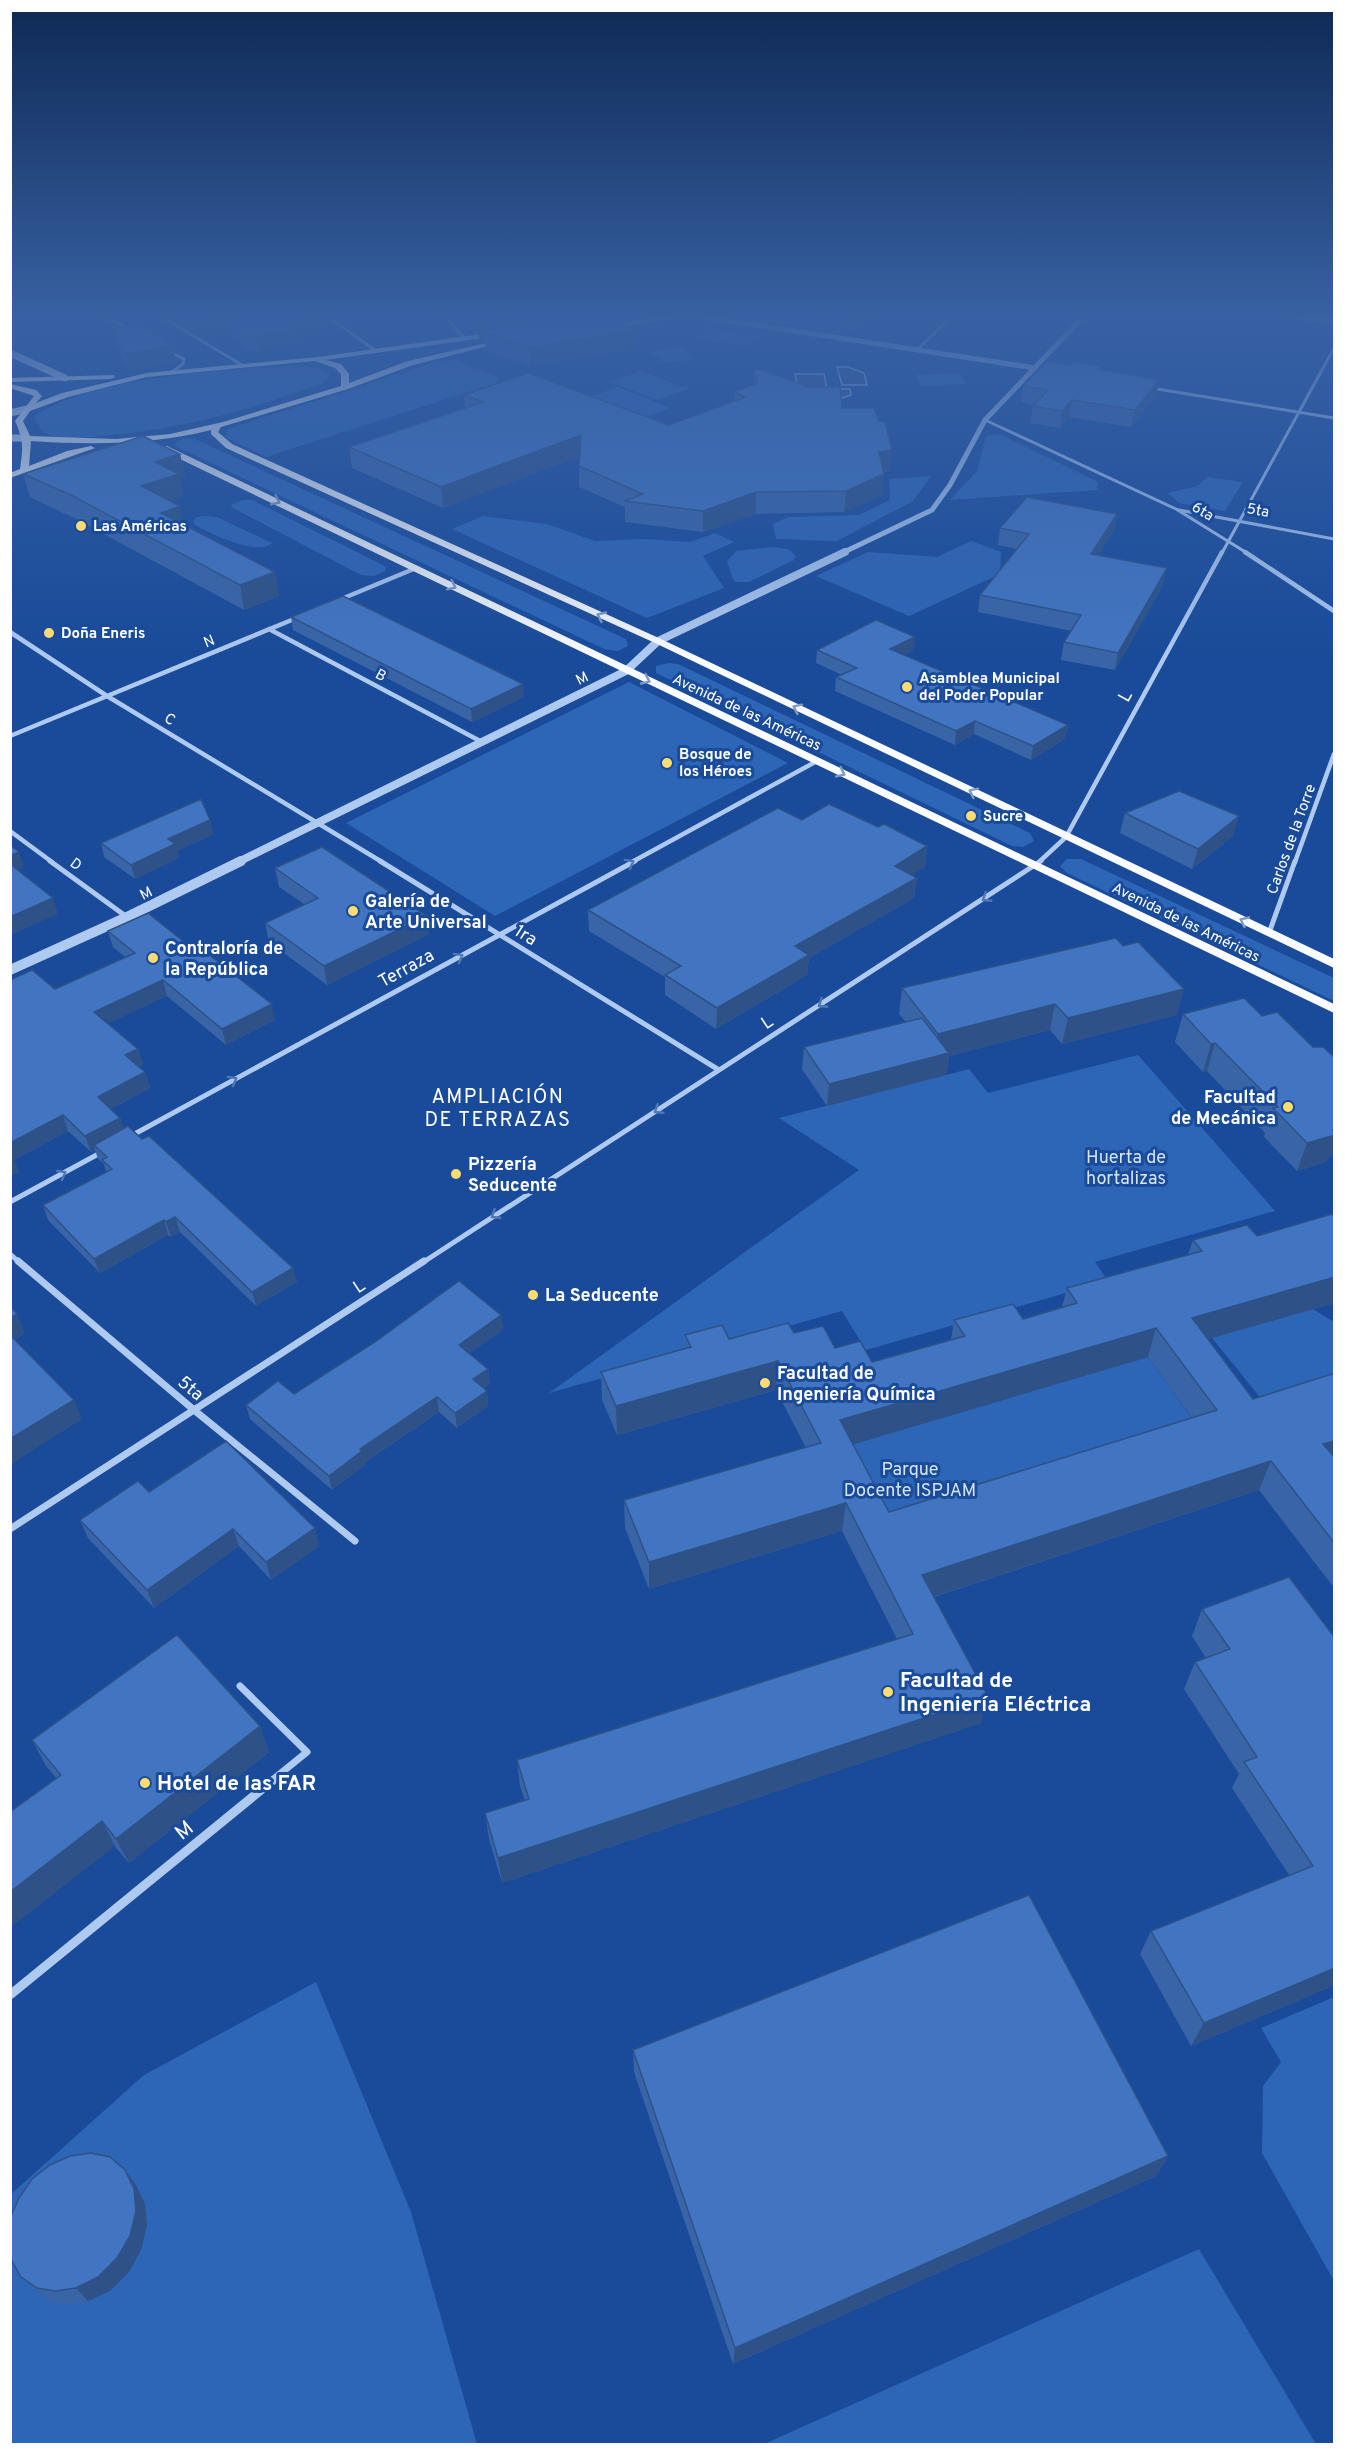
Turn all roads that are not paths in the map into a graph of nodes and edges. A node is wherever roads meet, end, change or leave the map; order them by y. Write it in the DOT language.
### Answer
graph roads {
  1 [pos="23,429"];
  2 [pos="199,429"];
  3 [pos="217,429"];
  4 [pos="980,429"];
  5 [pos="1003,429"];
  6 [pos="1290,429"];
  7 [pos="10,438"];
  8 [pos="27,438"];
  9 [pos="148,440"];
  10 [pos="112,443"];
  11 [pos="24,470"];
  12 [pos="10,476"];
  13 [pos="1176,509"];
  14 [pos="1240,520"];
  15 [pos="1335,538"];
  16 [pos="1229,541"];
  17 [pos="416,568"];
  18 [pos="331,603"];
  19 [pos="1335,611"];
  20 [pos="300,616"];
  21 [pos="269,629"];
  22 [pos="10,632"];
  23 [pos="658,641"];
  24 [pos="626,671"];
  25 [pos="107,696"];
  26 [pos="10,736"];
  27 [pos="482,742"];
  28 [pos="1335,754"];
  29 [pos="817,761"];
  30 [pos="319,823"];
  31 [pos="10,831"];
  32 [pos="1066,837"];
  33 [pos="1035,866"];
  34 [pos="127,917"];
  35 [pos="1269,933"];
  36 [pos="500,934"];
  37 [pos="1335,964"];
  38 [pos="10,970"];
  39 [pos="1335,1009"];
  40 [pos="719,1070"];
  41 [pos="125,1139"];
  42 [pos="104,1151"];
  43 [pos="10,1202"];
  44 [pos="10,1254"];
  45 [pos="194,1410"];
  46 [pos="10,1529"];
  47 [pos="355,1541"];
  48 [pos="240,1686"];
  49 [pos="10,1995"];
  1 -- 8 [label="main road"];
  2 -- 9 [label="main road"];
  23 -- 3 [label="main road, Avenida de las Américas, one-way"];
  4 -- 23 [label="street, M"];
  5 -- 13 [label="street, 6ta"];
  6 -- 14 [label="street, L"];
  7 -- 8 [label="main road"];
  8 -- 10 [label="main road"];
  8 -- 11 [label="main road"];
  9 -- 10 [label="main road"];
  9 -- 17 [label="main road, Avenida de las Américas, one-way"];
  10 -- 11 [label="main road"];
  11 -- 12 [label="main road"];
  13 -- 14 [label="street, 5ta"];
  13 -- 16 [label="street, 6ta"];
  14 -- 15 [label="street, 5ta"];
  14 -- 16 [label="street, L"];
  16 -- 19 [label="street, 6ta"];
  16 -- 32 [label="street, L"];
  17 -- 18 [label="street"];
  17 -- 24 [label="main road, Avenida de las Américas, one-way"];
  20 -- 21 [label="street, N"];
  21 -- 25 [label="street, N"];
  21 -- 27 [label="street, B"];
  22 -- 25 [label="street, C"];
  23 -- 24 [label="street, M"];
  32 -- 23 [label="main road, Avenida de las Américas, one-way"];
  24 -- 27 [label="street, M"];
  24 -- 29 [label="main road, Avenida de las Américas, one-way"];
  25 -- 26 [label="street, N"];
  25 -- 30 [label="street, C"];
  27 -- 30 [label="street, M"];
  28 -- 35 [label="street, Carlos de la Torre"];
  29 -- 33 [label="main road, Avenida de las Américas, one-way"];
  36 -- 29 [label="street, Terraza, one-way"];
  30 -- 34 [label="street, M"];
  30 -- 36 [label="street, 1ra"];
  31 -- 34 [label="street, D"];
  32 -- 33 [label="street, L"];
  35 -- 32 [label="main road, Avenida de las Américas, one-way"];
  33 -- 39 [label="main road, Avenida de las Américas"];
  33 -- 40 [label="street, L, one-way"];
  34 -- 38 [label="street, M"];
  35 -- 37 [label="main road, Avenida de las Américas"];
  36 -- 40 [label="street, 1ra"];
  41 -- 36 [label="street, Terraza, one-way"];
  40 -- 45 [label="street, L, one-way"];
  43 -- 42 [label="street, one-way"];
  44 -- 45 [label="street, 5ta"];
  45 -- 46 [label="street, L"];
  45 -- 47 [label="street, 5ta"];
  48 -- 49 [label="street, M"];
}
